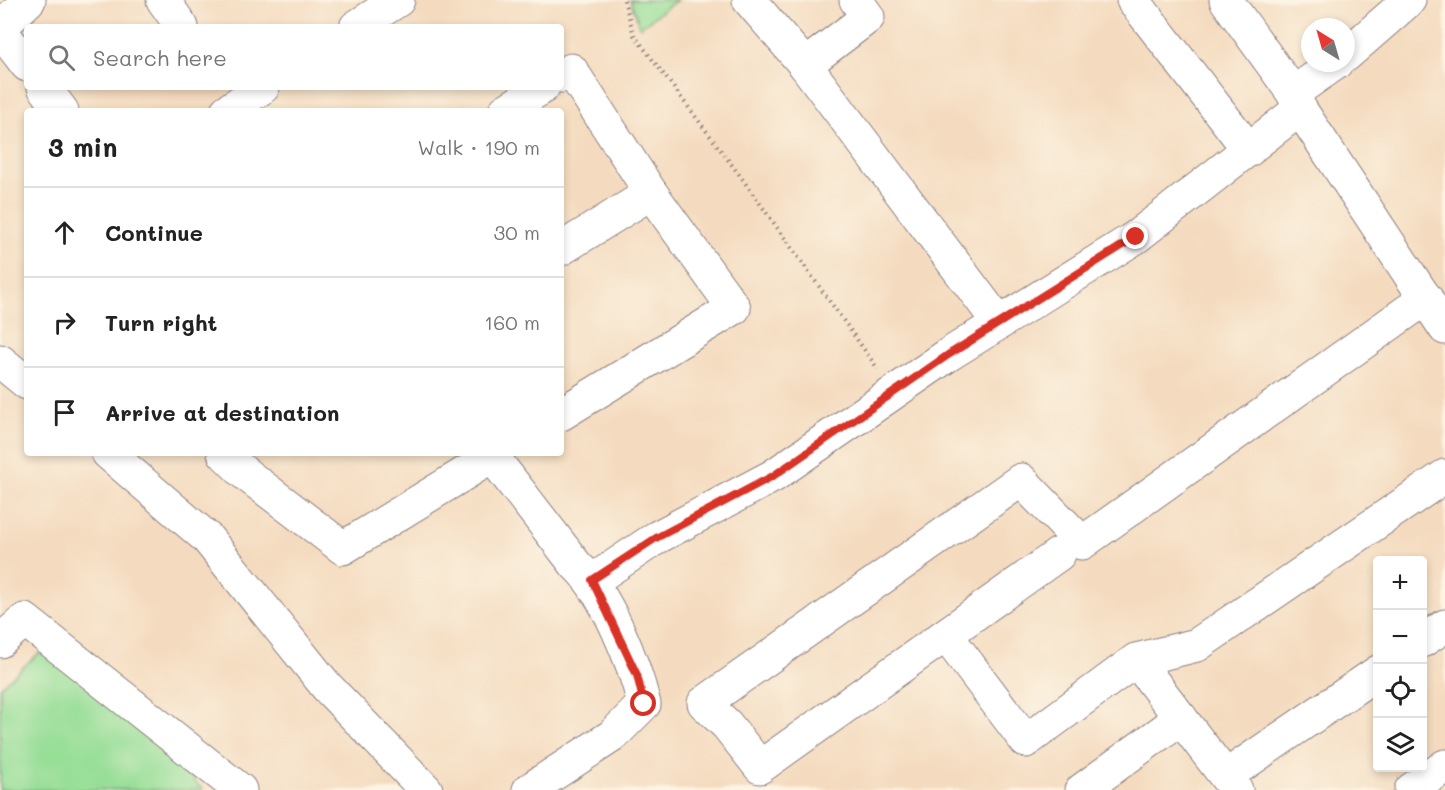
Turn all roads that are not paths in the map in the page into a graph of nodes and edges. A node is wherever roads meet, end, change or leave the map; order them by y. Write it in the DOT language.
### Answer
graph roads {
  1 [pos="29,0"];
  2 [pos="163,0"];
  3 [pos="398,0"];
  4 [pos="749,0"];
  5 [pos="856,0"];
  6 [pos="1133,0"];
  7 [pos="1226,0"];
  8 [pos="1410,0"];
  9 [pos="180,24"];
  10 [pos="361,24"];
  11 [pos="0,29"];
  12 [pos="1355,47"];
  13 [pos="24,61"];
  14 [pos="805,65"];
  15 [pos="1327,72"];
  16 [pos="564,74"];
  17 [pos="46,90"];
  18 [pos="257,90"];
  19 [pos="538,90"];
  20 [pos="1297,101"];
  21 [pos="231,104"];
  22 [pos="60,108"];
  23 [pos="510,108"];
  24 [pos="1249,150"];
  25 [pos="651,193"];
  26 [pos="564,247"];
  27 [pos="1425,298"];
  28 [pos="999,323"];
  29 [pos="1445,328"];
  30 [pos="0,361"];
  31 [pos="24,380"];
  32 [pos="564,412"];
  33 [pos="111,456"];
  34 [pos="229,456"];
  35 [pos="493,456"];
  36 [pos="496,456"];
  37 [pos="1445,476"];
  38 [pos="1059,554"];
  39 [pos="592,580"];
  40 [pos="1445,626"];
  41 [pos="946,634"];
  42 [pos="1427,638"];
  43 [pos="0,641"];
  44 [pos="1136,660"];
  45 [pos="1373,675"];
  46 [pos="1180,718"];
  47 [pos="1445,766"];
  48 [pos="1231,783"];
  49 [pos="240,790"];
  50 [pos="426,790"];
  51 [pos="529,790"];
  52 [pos="1082,790"];
  53 [pos="1411,790"];
  1 -- 11 [label="street"];
  2 -- 9 [label="street"];
  3 -- 10 [label="street"];
  4 -- 14 [label="street"];
  5 -- 14 [label="street"];
  6 -- 24 [label="street"];
  7 -- 20 [label="street"];
  8 -- 12 [label="street"];
  11 -- 13 [label="street"];
  14 -- 28 [label="street"];
  15 -- 20 [label="street"];
  16 -- 25 [label="street"];
  17 -- 22 [label="street"];
  18 -- 21 [label="street"];
  19 -- 23 [label="street"];
  20 -- 24 [label="street"];
  20 -- 27 [label="street"];
  24 -- 28 [label="street"];
  25 -- 26 [label="street"];
  25 -- 32 [label="street"];
  27 -- 29 [label="street"];
  27 -- 41 [label="street"];
  28 -- 39 [label="street"];
  30 -- 31 [label="street"];
  33 -- 50 [label="street"];
  34 -- 35 [label="street"];
  36 -- 39 [label="street"];
  37 -- 44 [label="street"];
  38 -- 41 [label="street"];
  39 -- 51 [label="street"];
  40 -- 42 [label="street"];
  41 -- 44 [label="street"];
  43 -- 49 [label="street"];
  44 -- 46 [label="street"];
  45 -- 48 [label="street"];
  46 -- 48 [label="street"];
  46 -- 52 [label="street"];
  47 -- 53 [label="street"];
}
